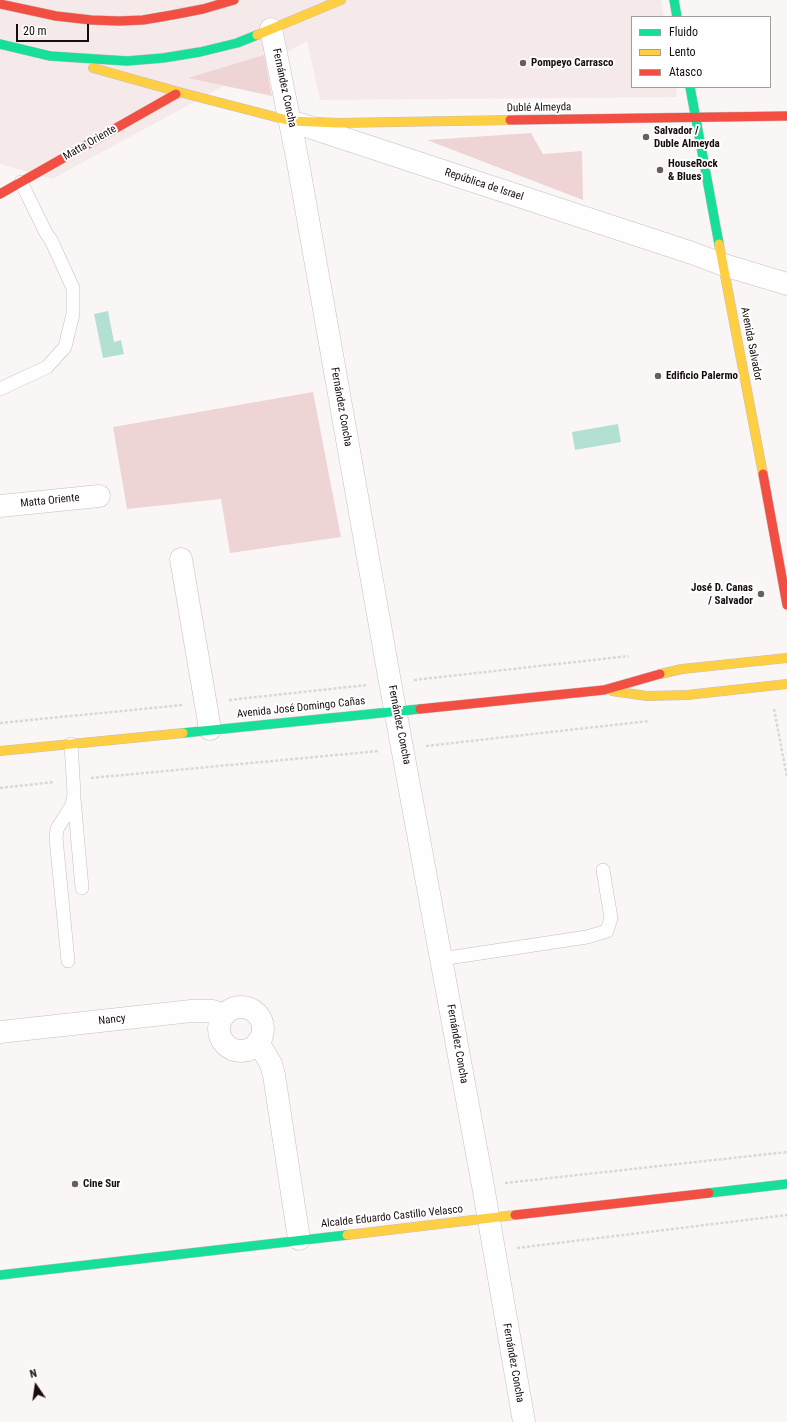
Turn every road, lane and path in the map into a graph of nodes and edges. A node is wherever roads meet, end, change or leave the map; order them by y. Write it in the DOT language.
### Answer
graph roads {
  1 [pos="234,0"];
  2 [pos="342,0"];
  3 [pos="674,0"];
  4 [pos="0,4"];
  5 [pos="677,16"];
  6 [pos="271,29"];
  7 [pos="0,44"];
  8 [pos="50,56"];
  9 [pos="690,88"];
  10 [pos="179,92"];
  11 [pos="787,116"];
  12 [pos="696,117"];
  13 [pos="291,121"];
  14 [pos="21,182"];
  15 [pos="0,194"];
  16 [pos="724,265"];
  17 [pos="787,284"];
  18 [pos="0,389"];
  19 [pos="99,496"];
  20 [pos="0,506"];
  21 [pos="181,559"];
  22 [pos="787,605"];
  23 [pos="787,658"];
  24 [pos="787,684"];
  25 [pos="604,690"];
  26 [pos="774,707"];
  27 [pos="396,711"];
  28 [pos="210,729"];
  29 [pos="71,744"];
  30 [pos="0,751"];
  31 [pos="787,777"];
  32 [pos="74,794"];
  33 [pos="603,870"];
  34 [pos="82,888"];
  35 [pos="441,959"];
  36 [pos="68,961"];
  37 [pos="224,1015"];
  38 [pos="0,1032"];
  39 [pos="258,1042"];
  40 [pos="787,1152"];
  41 [pos="787,1184"];
  42 [pos="483,1186"];
  43 [pos="787,1215"];
  44 [pos="488,1219"];
  45 [pos="299,1239"];
  46 [pos="494,1251"];
  47 [pos="0,1275"];
  48 [pos="524,1422"];
  1 -- 4 [label="main road"];
  2 -- 6 [label="main road"];
  3 -- 5 [label="main road"];
  6 -- 8 [label="main road"];
  6 -- 13 [label="street, Fernández Concha"];
  7 -- 8 [label="main road"];
  8 -- 10 [label="main road, República de Israel"];
  9 -- 12 [label="main road, Avenida Salvador"];
  10 -- 13 [label="main road, República de Israel"];
  10 -- 14 [label="main road, Matta Oriente"];
  11 -- 12 [label="main road, Dublé Almeyda"];
  12 -- 13 [label="main road, Dublé Almeyda"];
  12 -- 16 [label="main road, Avenida Salvador"];
  13 -- 16 [label="street, República de Israel"];
  13 -- 27 [label="street, Fernández Concha"];
  14 -- 15 [label="main road, Matta Oriente"];
  14 -- 18 [label="lane"];
  16 -- 17 [label="street, República de Israel"];
  16 -- 22 [label="main road, Avenida Salvador"];
  19 -- 20 [label="street, Matta Oriente"];
  21 -- 28 [label="street"];
  23 -- 25 [label="main road, Avenida José Domingo Cañas"];
  24 -- 25 [label="main road, Avenida José Domingo Cañas"];
  25 -- 27 [label="main road, Avenida José Domingo Cañas"];
  26 -- 31 [label="path"];
  27 -- 28 [label="main road, Avenida José Domingo Cañas"];
  27 -- 35 [label="street, Fernández Concha"];
  28 -- 29 [label="main road, Avenida José Domingo Cañas"];
  29 -- 30 [label="main road, Avenida José Domingo Cañas"];
  29 -- 32 [label="lane"];
  32 -- 34 [label="lane"];
  32 -- 36 [label="lane"];
  33 -- 35 [label="lane"];
  35 -- 42 [label="street, Fernández Concha"];
  37 -- 38 [label="street, Nancy"];
  37 -- 39 [label="street"];
  37 -- 39 [label="street"];
  39 -- 45 [label="street"];
  40 -- 42 [label="path"];
  41 -- 44 [label="main road, Alcalde Eduardo Castillo Velasco"];
  42 -- 44 [label="street, Fernández Concha"];
  43 -- 46 [label="path"];
  44 -- 45 [label="main road, Alcalde Eduardo Castillo Velasco"];
  44 -- 46 [label="street, Fernández Concha"];
  45 -- 47 [label="main road, Alcalde Eduardo Castillo Velasco"];
  46 -- 48 [label="street, Fernández Concha"];
}
